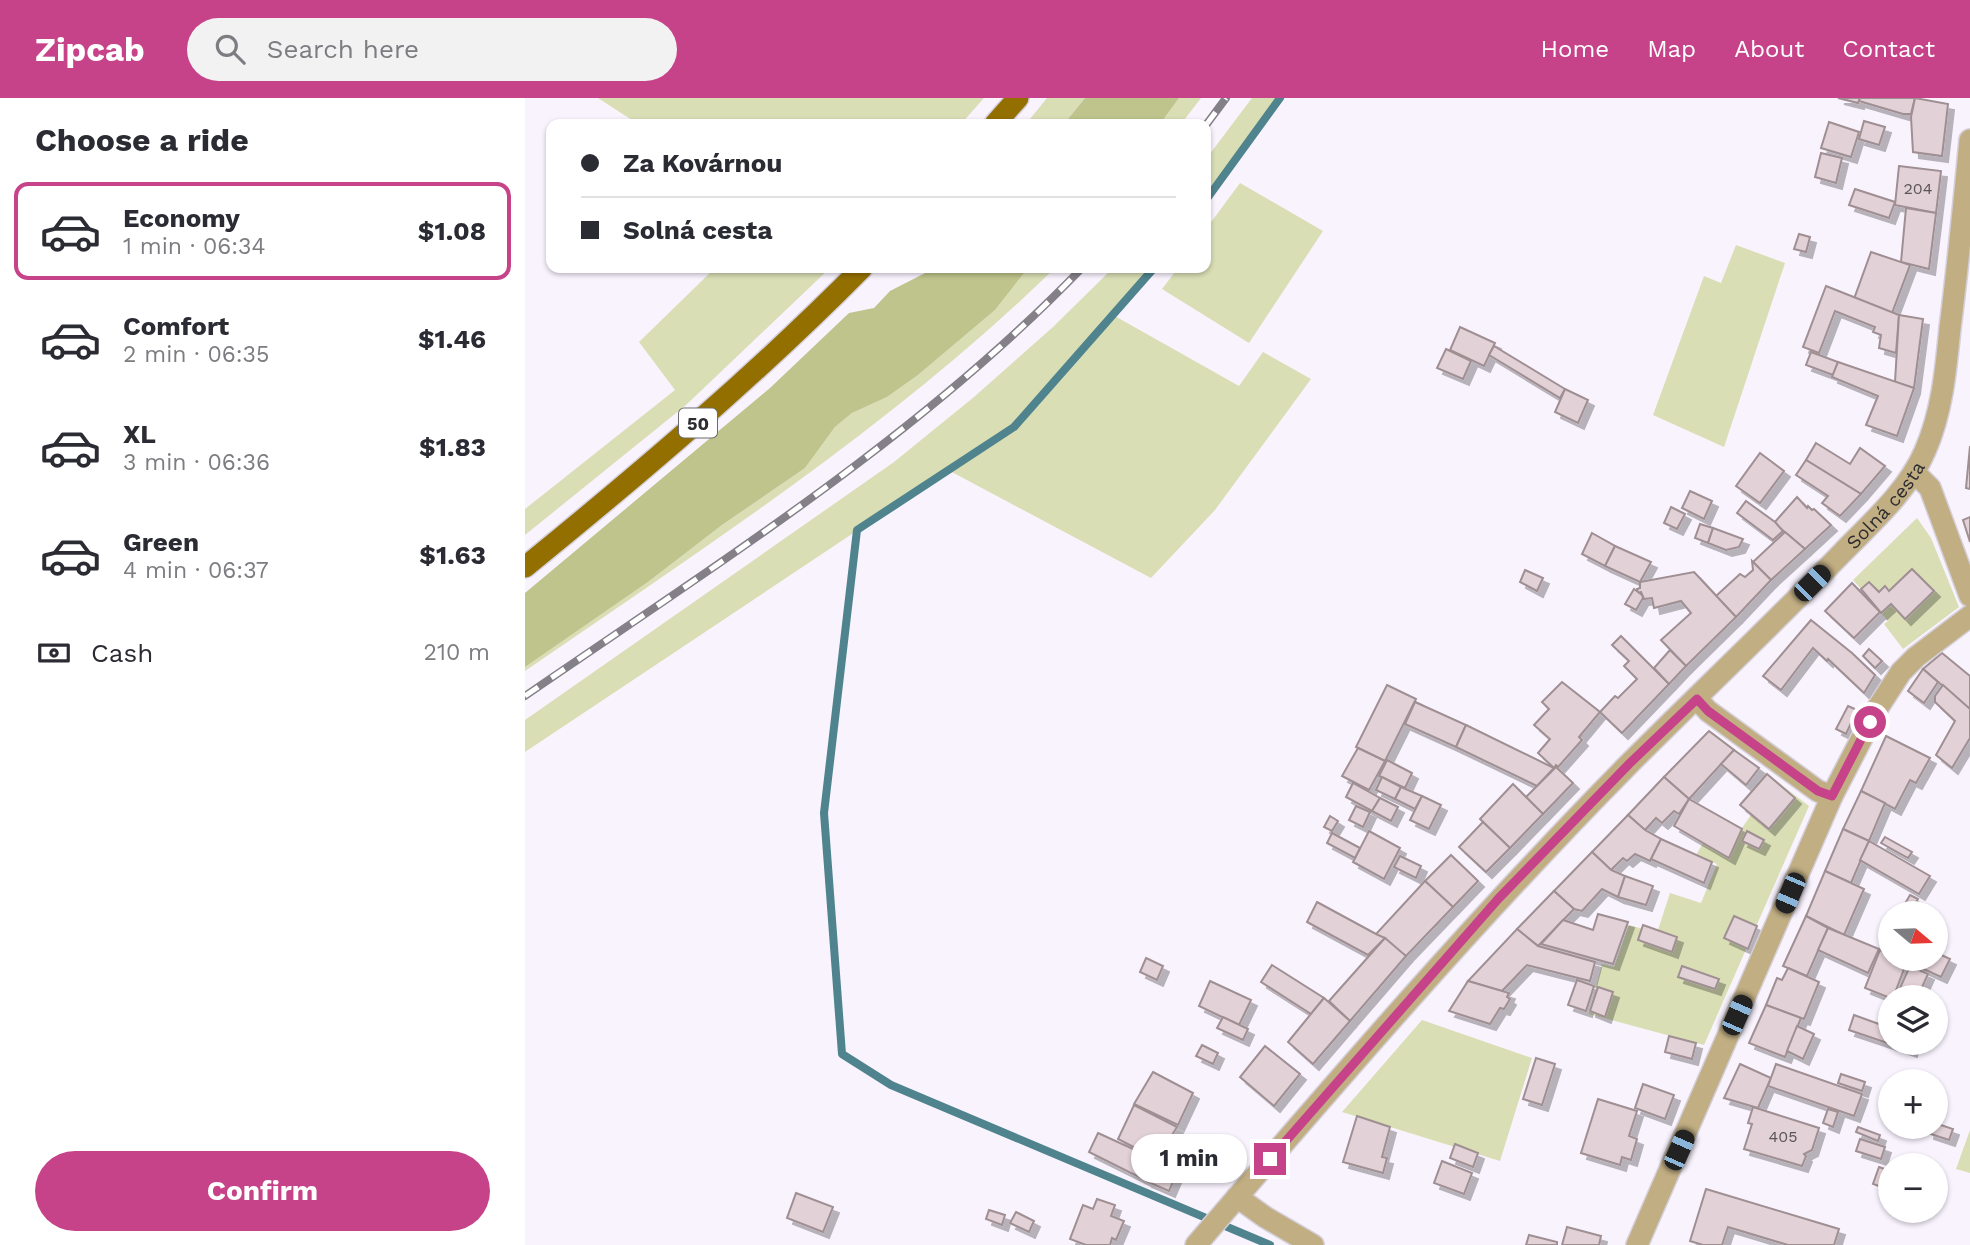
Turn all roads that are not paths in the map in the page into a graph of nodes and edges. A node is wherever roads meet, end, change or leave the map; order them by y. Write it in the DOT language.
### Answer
graph roads {
  1 [pos="1018,98"];
  2 [pos="999,119"];
  3 [pos="1970,140"];
  4 [pos="857,273"];
  5 [pos="1914,472"];
  6 [pos="525,567"];
  7 [pos="1970,596"];
  8 [pos="1970,616"];
  9 [pos="1697,699"];
  10 [pos="1832,796"];
  11 [pos="1237,1197"];
  12 [pos="1208,1231"];
  13 [pos="1314,1245"];
  14 [pos="1637,1245"];
  1 -- 2 [label="main road"];
  3 -- 5 [label="street, Solná cesta"];
  4 -- 6 [label="main road, 50"];
  5 -- 7 [label="street"];
  5 -- 9 [label="street, Solná cesta"];
  8 -- 10 [label="street"];
  9 -- 10 [label="street"];
  9 -- 11 [label="street, Solná cesta"];
  10 -- 14 [label="street"];
  11 -- 12 [label="street, Solná cesta"];
  11 -- 13 [label="street"];
}
